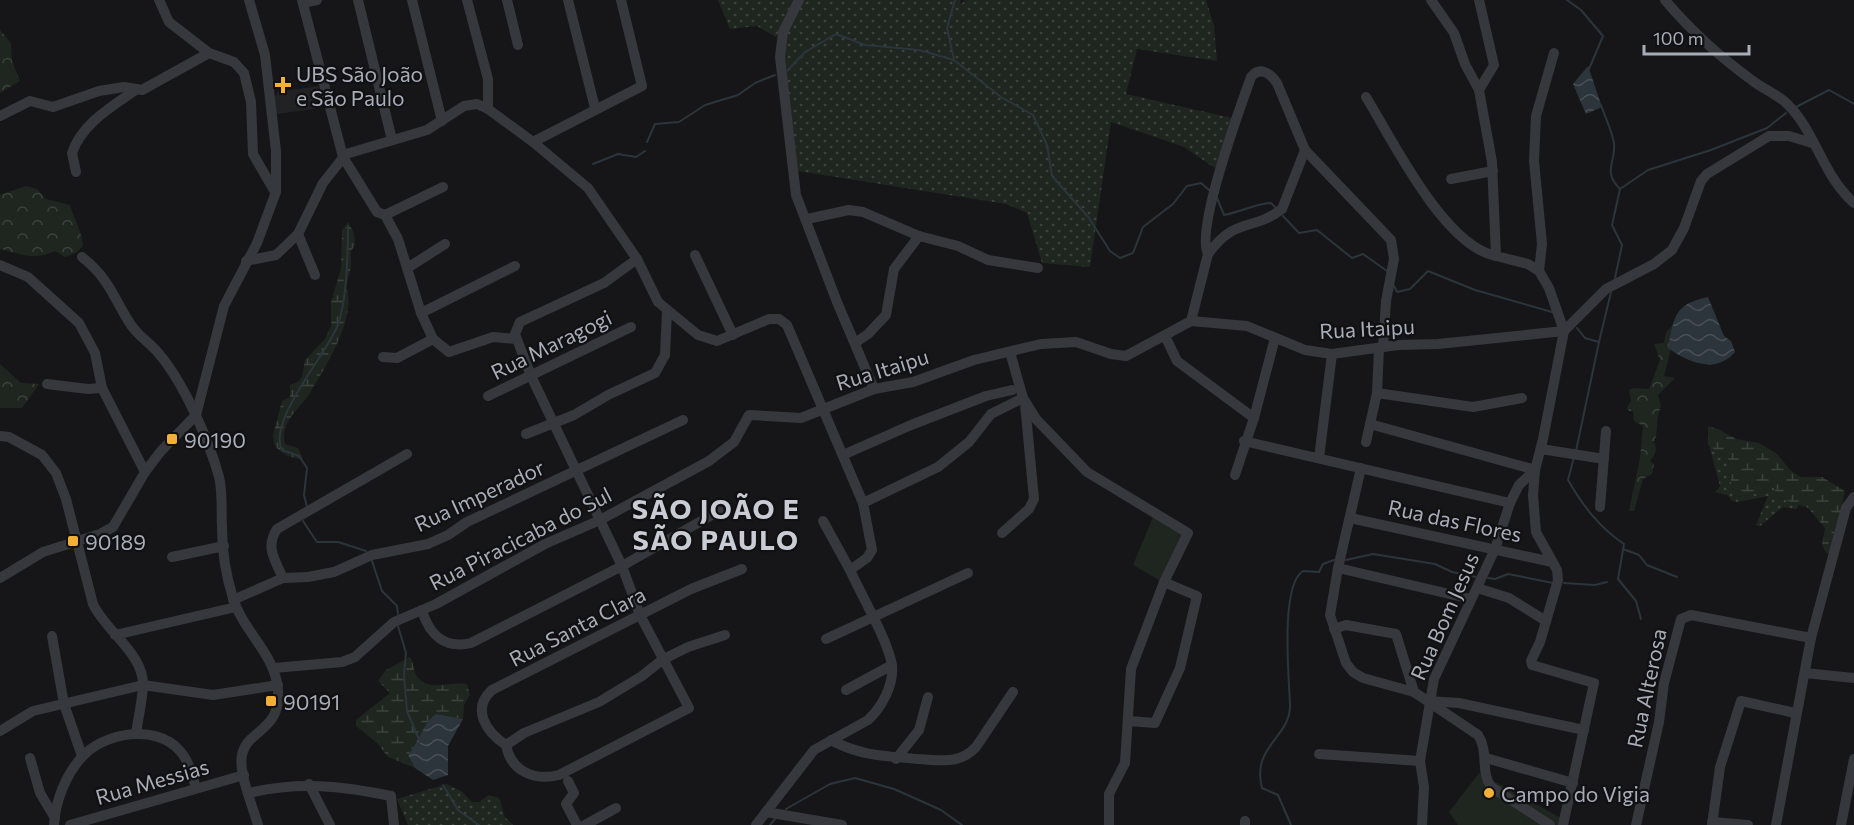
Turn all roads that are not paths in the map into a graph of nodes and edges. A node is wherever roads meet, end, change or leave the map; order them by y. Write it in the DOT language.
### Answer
graph roads {
  1 [pos="159,0"];
  2 [pos="249,0"];
  3 [pos="317,0"];
  4 [pos="358,0"];
  5 [pos="412,0"];
  6 [pos="467,0"];
  7 [pos="507,0"];
  8 [pos="568,0"];
  9 [pos="621,0"];
  10 [pos="799,0"];
  11 [pos="1431,0"];
  12 [pos="1479,0"];
  13 [pos="1665,0"];
  14 [pos="303,2"];
  15 [pos="518,45"];
  16 [pos="209,53"];
  17 [pos="1554,53"];
  18 [pos="137,89"];
  19 [pos="1479,90"];
  20 [pos="1366,97"];
  21 [pos="595,108"];
  22 [pos="488,109"];
  23 [pos="0,116"];
  24 [pos="442,121"];
  25 [pos="392,140"];
  26 [pos="533,142"];
  27 [pos="1812,143"];
  28 [pos="1305,150"];
  29 [pos="343,157"];
  30 [pos="1492,171"];
  31 [pos="76,172"];
  32 [pos="1451,179"];
  33 [pos="443,187"];
  34 [pos="276,192"];
  35 [pos="1854,203"];
  36 [pos="385,215"];
  37 [pos="807,219"];
  38 [pos="298,234"];
  39 [pos="919,236"];
  40 [pos="445,244"];
  41 [pos="1208,254"];
  42 [pos="695,255"];
  43 [pos="1496,256"];
  44 [pos="82,257"];
  45 [pos="637,259"];
  46 [pos="246,261"];
  47 [pos="0,266"];
  48 [pos="515,266"];
  49 [pos="409,267"];
  50 [pos="1038,268"];
  51 [pos="1539,271"];
  52 [pos="315,275"];
  53 [pos="667,311"];
  54 [pos="421,314"];
  55 [pos="1191,321"];
  56 [pos="630,327"];
  57 [pos="1564,331"];
  58 [pos="733,335"];
  59 [pos="1165,336"];
  60 [pos="1275,338"];
  61 [pos="433,339"];
  62 [pos="516,339"];
  63 [pos="855,343"];
  64 [pos="1381,348"];
  65 [pos="1010,352"];
  66 [pos="1332,354"];
  67 [pos="383,357"];
  68 [pos="531,376"];
  69 [pos="47,384"];
  70 [pos="102,388"];
  71 [pos="874,389"];
  72 [pos="1012,390"];
  73 [pos="1377,393"];
  74 [pos="488,396"];
  75 [pos="1522,398"];
  76 [pos="1024,401"];
  77 [pos="823,408"];
  78 [pos="196,415"];
  79 [pos="1254,418"];
  80 [pos="683,420"];
  81 [pos="554,424"];
  82 [pos="1371,424"];
  83 [pos="1606,430"];
  84 [pos="526,434"];
  85 [pos="0,436"];
  86 [pos="1244,441"];
  87 [pos="1366,442"];
  88 [pos="1541,449"];
  89 [pos="406,453"];
  90 [pos="843,455"];
  91 [pos="1319,458"];
  92 [pos="1604,459"];
  93 [pos="1361,468"];
  94 [pos="1534,469"];
  95 [pos="578,471"];
  96 [pos="146,472"];
  97 [pos="1235,475"];
  98 [pos="1854,497"];
  99 [pos="863,503"];
  100 [pos="1510,503"];
  101 [pos="1600,507"];
  102 [pos="719,511"];
  103 [pos="1350,518"];
  104 [pos="600,520"];
  105 [pos="823,521"];
  106 [pos="1002,533"];
  107 [pos="75,541"];
  108 [pos="224,546"];
  109 [pos="1495,549"];
  110 [pos="172,557"];
  111 [pos="1552,562"];
  112 [pos="622,566"];
  113 [pos="1338,568"];
  114 [pos="742,569"];
  115 [pos="850,570"];
  116 [pos="968,573"];
  117 [pos="0,578"];
  118 [pos="283,578"];
  119 [pos="1164,582"];
  120 [pos="1477,588"];
  121 [pos="1471,599"];
  122 [pos="235,603"];
  123 [pos="422,610"];
  124 [pos="640,615"];
  125 [pos="872,618"];
  126 [pos="1546,621"];
  127 [pos="1334,629"];
  128 [pos="115,635"];
  129 [pos="725,635"];
  130 [pos="52,636"];
  131 [pos="1811,638"];
  132 [pos="826,639"];
  133 [pos="662,660"];
  134 [pos="892,666"];
  135 [pos="274,668"];
  136 [pos="1805,673"];
  137 [pos="1854,678"];
  138 [pos="143,685"];
  139 [pos="278,685"];
  140 [pos="846,690"];
  141 [pos="1013,692"];
  142 [pos="1414,692"];
  143 [pos="928,697"];
  144 [pos="1428,701"];
  145 [pos="64,704"];
  146 [pos="1795,713"];
  147 [pos="1129,721"];
  148 [pos="0,730"];
  149 [pos="1584,730"];
  150 [pos="136,734"];
  151 [pos="831,740"];
  152 [pos="506,745"];
  153 [pos="1319,754"];
  154 [pos="82,756"];
  155 [pos="30,758"];
  156 [pos="1486,758"];
  157 [pos="896,759"];
  158 [pos="1854,759"];
  159 [pos="1420,761"];
  160 [pos="244,775"];
  161 [pos="568,781"];
  162 [pos="1573,783"];
  163 [pos="309,784"];
  164 [pos="196,788"];
  165 [pos="249,793"];
  166 [pos="616,808"];
  167 [pos="766,812"];
  168 [pos="54,822"];
  169 [pos="1712,823"];
  170 [pos="70,825"];
  171 [pos="258,825"];
  172 [pos="330,825"];
  173 [pos="394,825"];
  174 [pos="577,825"];
  175 [pos="585,825"];
  176 [pos="756,825"];
  177 [pos="842,825"];
  178 [pos="1109,825"];
  179 [pos="1422,825"];
  180 [pos="1550,825"];
  181 [pos="1563,825"];
  182 [pos="1636,825"];
  183 [pos="1748,825"];
  184 [pos="1776,825"];
  185 [pos="1841,825"];
  1 -- 16 [label="street"];
  2 -- 34 [label="street"];
  3 -- 14 [label="street"];
  4 -- 25 [label="street"];
  5 -- 24 [label="street"];
  6 -- 22 [label="street"];
  7 -- 15 [label="street"];
  8 -- 21 [label="street"];
  9 -- 21 [label="street"];
  10 -- 37 [label="street"];
  11 -- 19 [label="street"];
  12 -- 19 [label="street"];
  13 -- 27 [label="street"];
  14 -- 29 [label="street"];
  16 -- 18 [label="street"];
  16 -- 34 [label="street"];
  17 -- 51 [label="street"];
  18 -- 23 [label="street"];
  18 -- 31 [label="street"];
  19 -- 30 [label="street"];
  20 -- 43 [label="street"];
  21 -- 26 [label="street"];
  22 -- 24 [label="street"];
  22 -- 26 [label="street"];
  24 -- 25 [label="street"];
  25 -- 29 [label="street"];
  26 -- 45 [label="street"];
  27 -- 35 [label="street"];
  27 -- 57 [label="street"];
  28 -- 41 [label="street"];
  28 -- 41 [label="street"];
  28 -- 64 [label="street"];
  29 -- 36 [label="street"];
  29 -- 38 [label="street"];
  30 -- 32 [label="street"];
  30 -- 43 [label="street"];
  33 -- 36 [label="street"];
  34 -- 46 [label="street"];
  36 -- 49 [label="street"];
  37 -- 39 [label="street"];
  37 -- 63 [label="street"];
  38 -- 46 [label="street"];
  38 -- 52 [label="street"];
  39 -- 50 [label="street"];
  39 -- 63 [label="street"];
  40 -- 49 [label="street"];
  41 -- 55 [label="street"];
  42 -- 58 [label="street"];
  43 -- 51 [label="street"];
  44 -- 78 [label="street"];
  45 -- 53 [label="street"];
  45 -- 62 [label="street"];
  46 -- 78 [label="street"];
  47 -- 70 [label="street"];
  48 -- 54 [label="street"];
  49 -- 54 [label="street"];
  51 -- 57 [label="street"];
  53 -- 58 [label="street"];
  53 -- 81 [label="street"];
  54 -- 61 [label="street"];
  55 -- 59 [label="street, Rua Itaipu"];
  55 -- 60 [label="street, Rua Itaipu"];
  56 -- 68 [label="street, Rua Maragogi"];
  57 -- 64 [label="street, Rua Itaipu"];
  57 -- 88 [label="street"];
  58 -- 77 [label="street"];
  59 -- 65 [label="street, Rua Itaipu"];
  59 -- 79 [label="street"];
  60 -- 66 [label="street, Rua Itaipu"];
  60 -- 79 [label="street"];
  61 -- 62 [label="street"];
  61 -- 67 [label="street"];
  62 -- 68 [label="street"];
  63 -- 71 [label="street"];
  64 -- 66 [label="street, Rua Itaipu"];
  64 -- 73 [label="street"];
  65 -- 71 [label="street, Rua Itaipu"];
  65 -- 76 [label="street"];
  66 -- 91 [label="street"];
  68 -- 74 [label="street, Rua Maragogi"];
  68 -- 81 [label="street"];
  69 -- 70 [label="street"];
  70 -- 96 [label="street"];
  71 -- 77 [label="street, Rua Itaipu"];
  72 -- 90 [label="street"];
  73 -- 75 [label="street"];
  73 -- 82 [label="street"];
  76 -- 99 [label="street"];
  76 -- 106 [label="street"];
  76 -- 119 [label="street"];
  77 -- 90 [label="street"];
  77 -- 104 [label="street, Rua Piracicaba do Sul"];
  78 -- 96 [label="street"];
  78 -- 108 [label="street"];
  79 -- 86 [label="street"];
  80 -- 95 [label="street, Rua Imperador"];
  81 -- 84 [label="street"];
  81 -- 95 [label="street"];
  82 -- 87 [label="street"];
  82 -- 94 [label="street"];
  83 -- 92 [label="street"];
  85 -- 107 [label="street"];
  86 -- 91 [label="street"];
  86 -- 97 [label="street"];
  88 -- 92 [label="street"];
  88 -- 94 [label="street"];
  89 -- 118 [label="street"];
  90 -- 99 [label="street"];
  91 -- 93 [label="street"];
  92 -- 101 [label="street"];
  93 -- 100 [label="street"];
  93 -- 103 [label="street"];
  94 -- 100 [label="street, Rua Bom Jesus"];
  94 -- 111 [label="street"];
  95 -- 104 [label="street"];
  95 -- 118 [label="street, Rua Imperador"];
  96 -- 107 [label="street"];
  98 -- 131 [label="street"];
  99 -- 115 [label="street"];
  100 -- 109 [label="street, Rua Bom Jesus"];
  102 -- 112 [label="street"];
  103 -- 109 [label="street, Rua das Flores"];
  103 -- 113 [label="street"];
  104 -- 112 [label="street"];
  104 -- 123 [label="street, Rua Piracicaba do Sul"];
  105 -- 115 [label="street"];
  107 -- 117 [label="street"];
  107 -- 128 [label="street"];
  108 -- 110 [label="street"];
  108 -- 122 [label="street"];
  109 -- 111 [label="street, Rua das Flores"];
  109 -- 120 [label="street, Rua Bom Jesus"];
  111 -- 126 [label="street"];
  112 -- 123 [label="street"];
  112 -- 124 [label="street"];
  113 -- 121 [label="street"];
  113 -- 127 [label="street"];
  114 -- 124 [label="street, Rua Santa Clara"];
  115 -- 125 [label="street"];
  116 -- 125 [label="street"];
  118 -- 122 [label="street"];
  119 -- 147 [label="street"];
  119 -- 147 [label="street"];
  120 -- 121 [label="street, Rua Bom Jesus"];
  120 -- 126 [label="street"];
  121 -- 144 [label="street, Rua Bom Jesus"];
  122 -- 128 [label="street"];
  122 -- 135 [label="street"];
  123 -- 135 [label="street, Rua Piracicaba do Sul"];
  124 -- 133 [label="street"];
  124 -- 152 [label="street, Rua Santa Clara"];
  125 -- 132 [label="street"];
  125 -- 134 [label="street"];
  126 -- 149 [label="street"];
  127 -- 142 [label="street"];
  127 -- 142 [label="street"];
  128 -- 138 [label="street"];
  129 -- 133 [label="street"];
  130 -- 145 [label="street"];
  131 -- 136 [label="street"];
  131 -- 182 [label="street, Rua Alterosa"];
  133 -- 152 [label="street"];
  133 -- 152 [label="street"];
  134 -- 140 [label="street"];
  134 -- 151 [label="street"];
  135 -- 139 [label="street"];
  136 -- 137 [label="street"];
  136 -- 146 [label="street"];
  138 -- 139 [label="street"];
  138 -- 145 [label="street"];
  138 -- 150 [label="street"];
  139 -- 160 [label="street"];
  141 -- 157 [label="street"];
  142 -- 144 [label="street"];
  143 -- 157 [label="street"];
  144 -- 149 [label="street"];
  144 -- 156 [label="street"];
  144 -- 159 [label="street, Rua Bom Jesus"];
  145 -- 148 [label="street"];
  145 -- 154 [label="street"];
  146 -- 169 [label="street"];
  146 -- 184 [label="street"];
  147 -- 178 [label="street"];
  149 -- 162 [label="street"];
  150 -- 154 [label="street"];
  150 -- 164 [label="street"];
  151 -- 157 [label="street"];
  151 -- 167 [label="street"];
  153 -- 159 [label="street"];
  154 -- 168 [label="street"];
  155 -- 168 [label="street"];
  156 -- 162 [label="street"];
  156 -- 180 [label="street"];
  158 -- 185 [label="street"];
  159 -- 179 [label="street, Rua Bom Jesus"];
  160 -- 164 [label="street, Rua Messias"];
  160 -- 165 [label="street"];
  161 -- 174 [label="street"];
  162 -- 181 [label="street"];
  163 -- 165 [label="street"];
  163 -- 172 [label="street"];
  163 -- 173 [label="street"];
  164 -- 170 [label="street, Rua Messias"];
  165 -- 171 [label="street"];
  166 -- 175 [label="street"];
  167 -- 176 [label="street"];
  167 -- 177 [label="street"];
  169 -- 183 [label="street"];
}
